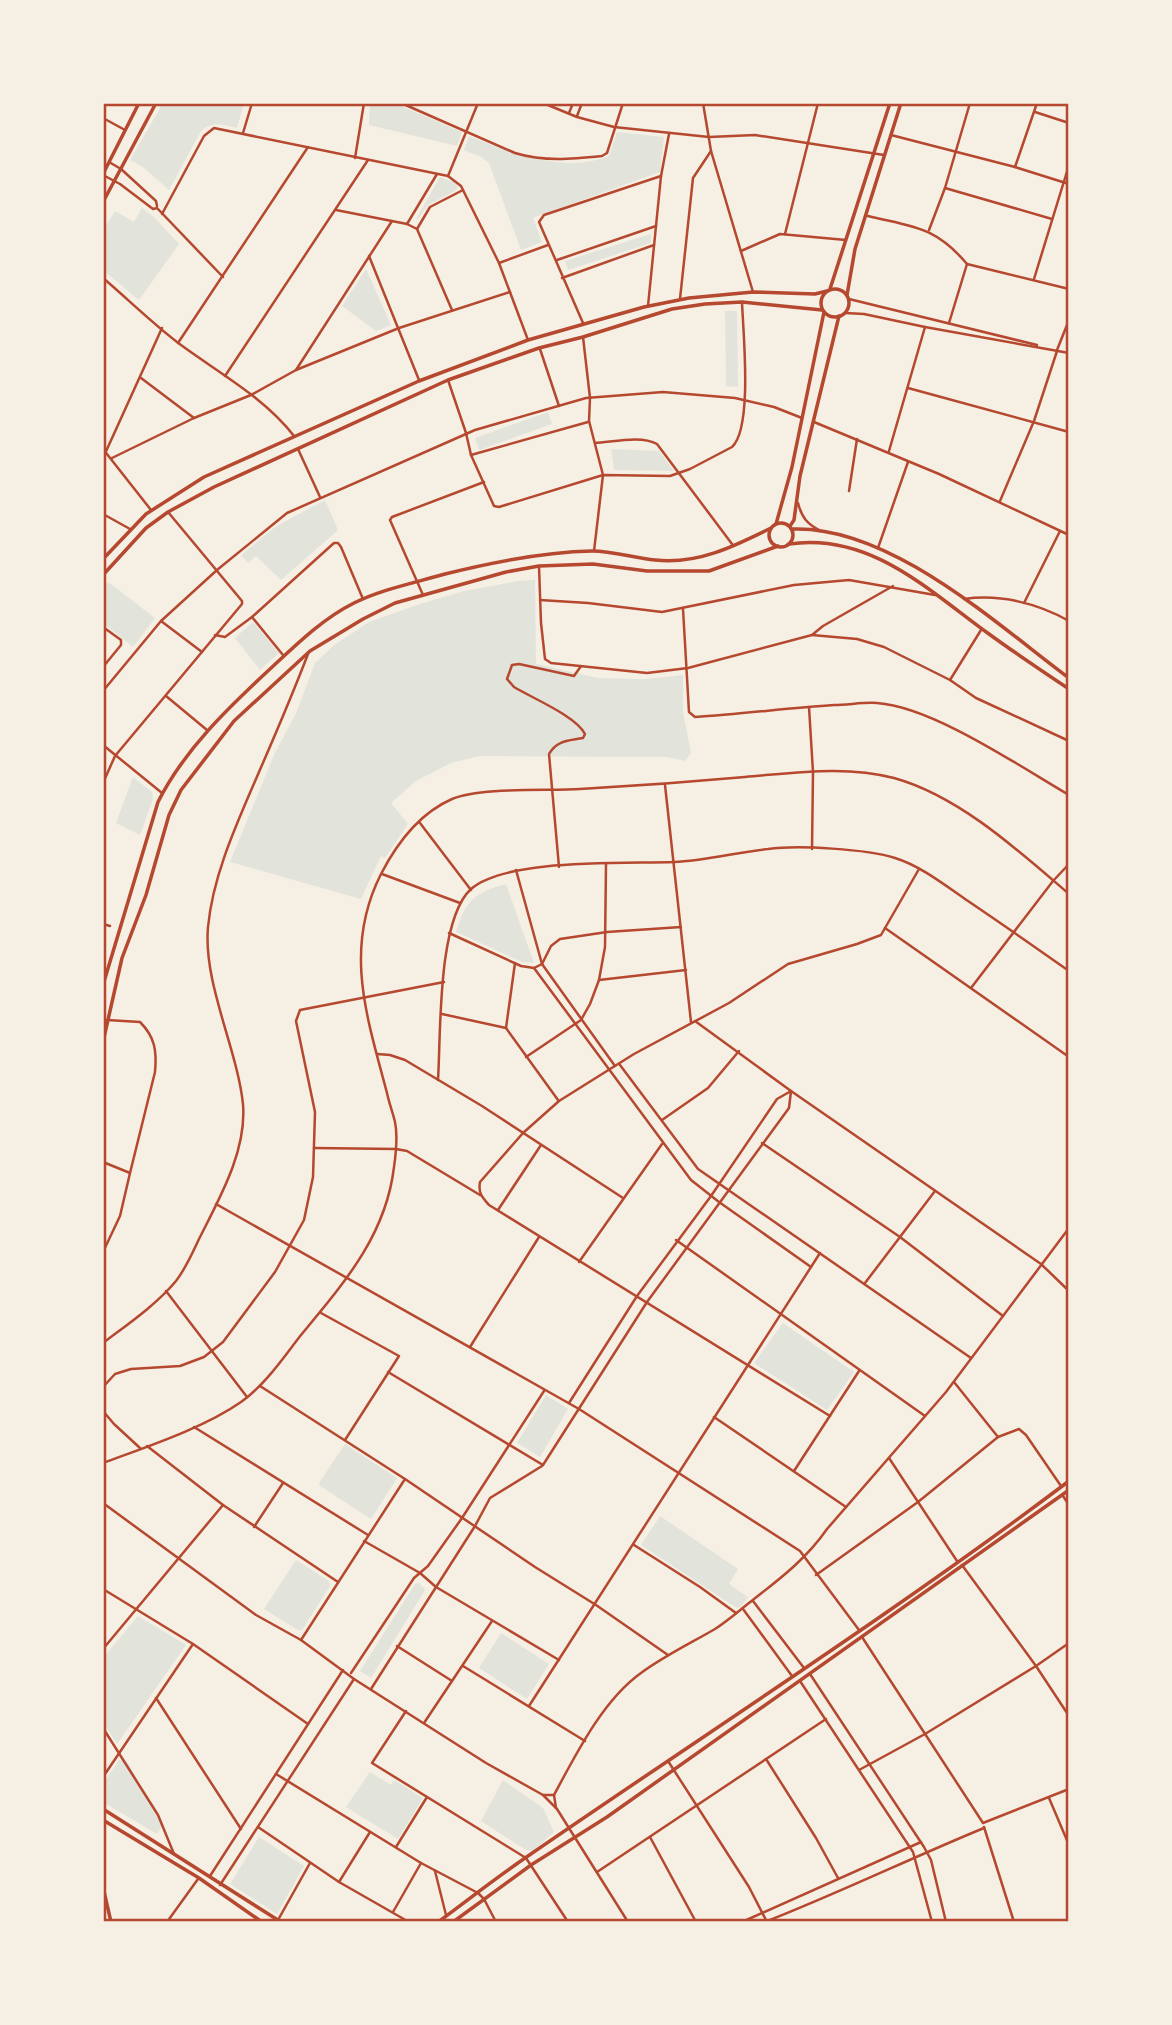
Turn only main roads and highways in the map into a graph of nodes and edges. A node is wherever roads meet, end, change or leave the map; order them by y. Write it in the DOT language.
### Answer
graph roads {
  1 [pos="139,103"];
  2 [pos="156,103"];
  3 [pos="890,103"];
  4 [pos="901,103"];
  5 [pos="103,174"];
  6 [pos="103,202"];
  7 [pos="828,290"];
  8 [pos="848,297"];
  9 [pos="823,311"];
  10 [pos="839,316"];
  11 [pos="776,524"];
  12 [pos="771,528"];
  13 [pos="791,528"];
  14 [pos="789,544"];
  15 [pos="778,546"];
  16 [pos="103,559"];
  17 [pos="103,575"];
  18 [pos="1069,678"];
  19 [pos="1069,689"];
  20 [pos="103,985"];
  21 [pos="103,1042"];
  22 [pos="1069,1480"];
  23 [pos="1069,1490"];
  24 [pos="103,1809"];
  25 [pos="103,1820"];
  26 [pos="103,1887"];
  27 [pos="279,1921"];
  28 [pos="111,1922"];
  29 [pos="262,1922"];
  30 [pos="438,1922"];
  31 [pos="453,1922"];
  1 -- 5 [label="main road"];
  2 -- 6 [label="main road"];
  3 -- 7 [label="main road"];
  4 -- 8 [label="main road"];
  7 -- 8 [label="main road"];
  7 -- 9 [label="main road"];
  7 -- 16 [label="main road"];
  8 -- 10 [label="main road"];
  9 -- 10 [label="main road"];
  9 -- 11 [label="main road"];
  9 -- 17 [label="main road"];
  10 -- 13 [label="main road"];
  11 -- 12 [label="main road"];
  11 -- 13 [label="main road"];
  12 -- 15 [label="main road"];
  12 -- 20 [label="main road"];
  13 -- 14 [label="main road"];
  13 -- 18 [label="main road"];
  14 -- 15 [label="main road"];
  14 -- 19 [label="main road"];
  15 -- 21 [label="main road"];
  22 -- 30 [label="main road"];
  23 -- 31 [label="main road"];
  24 -- 27 [label="main road"];
  25 -- 29 [label="main road"];
  26 -- 28 [label="main road"];
}
